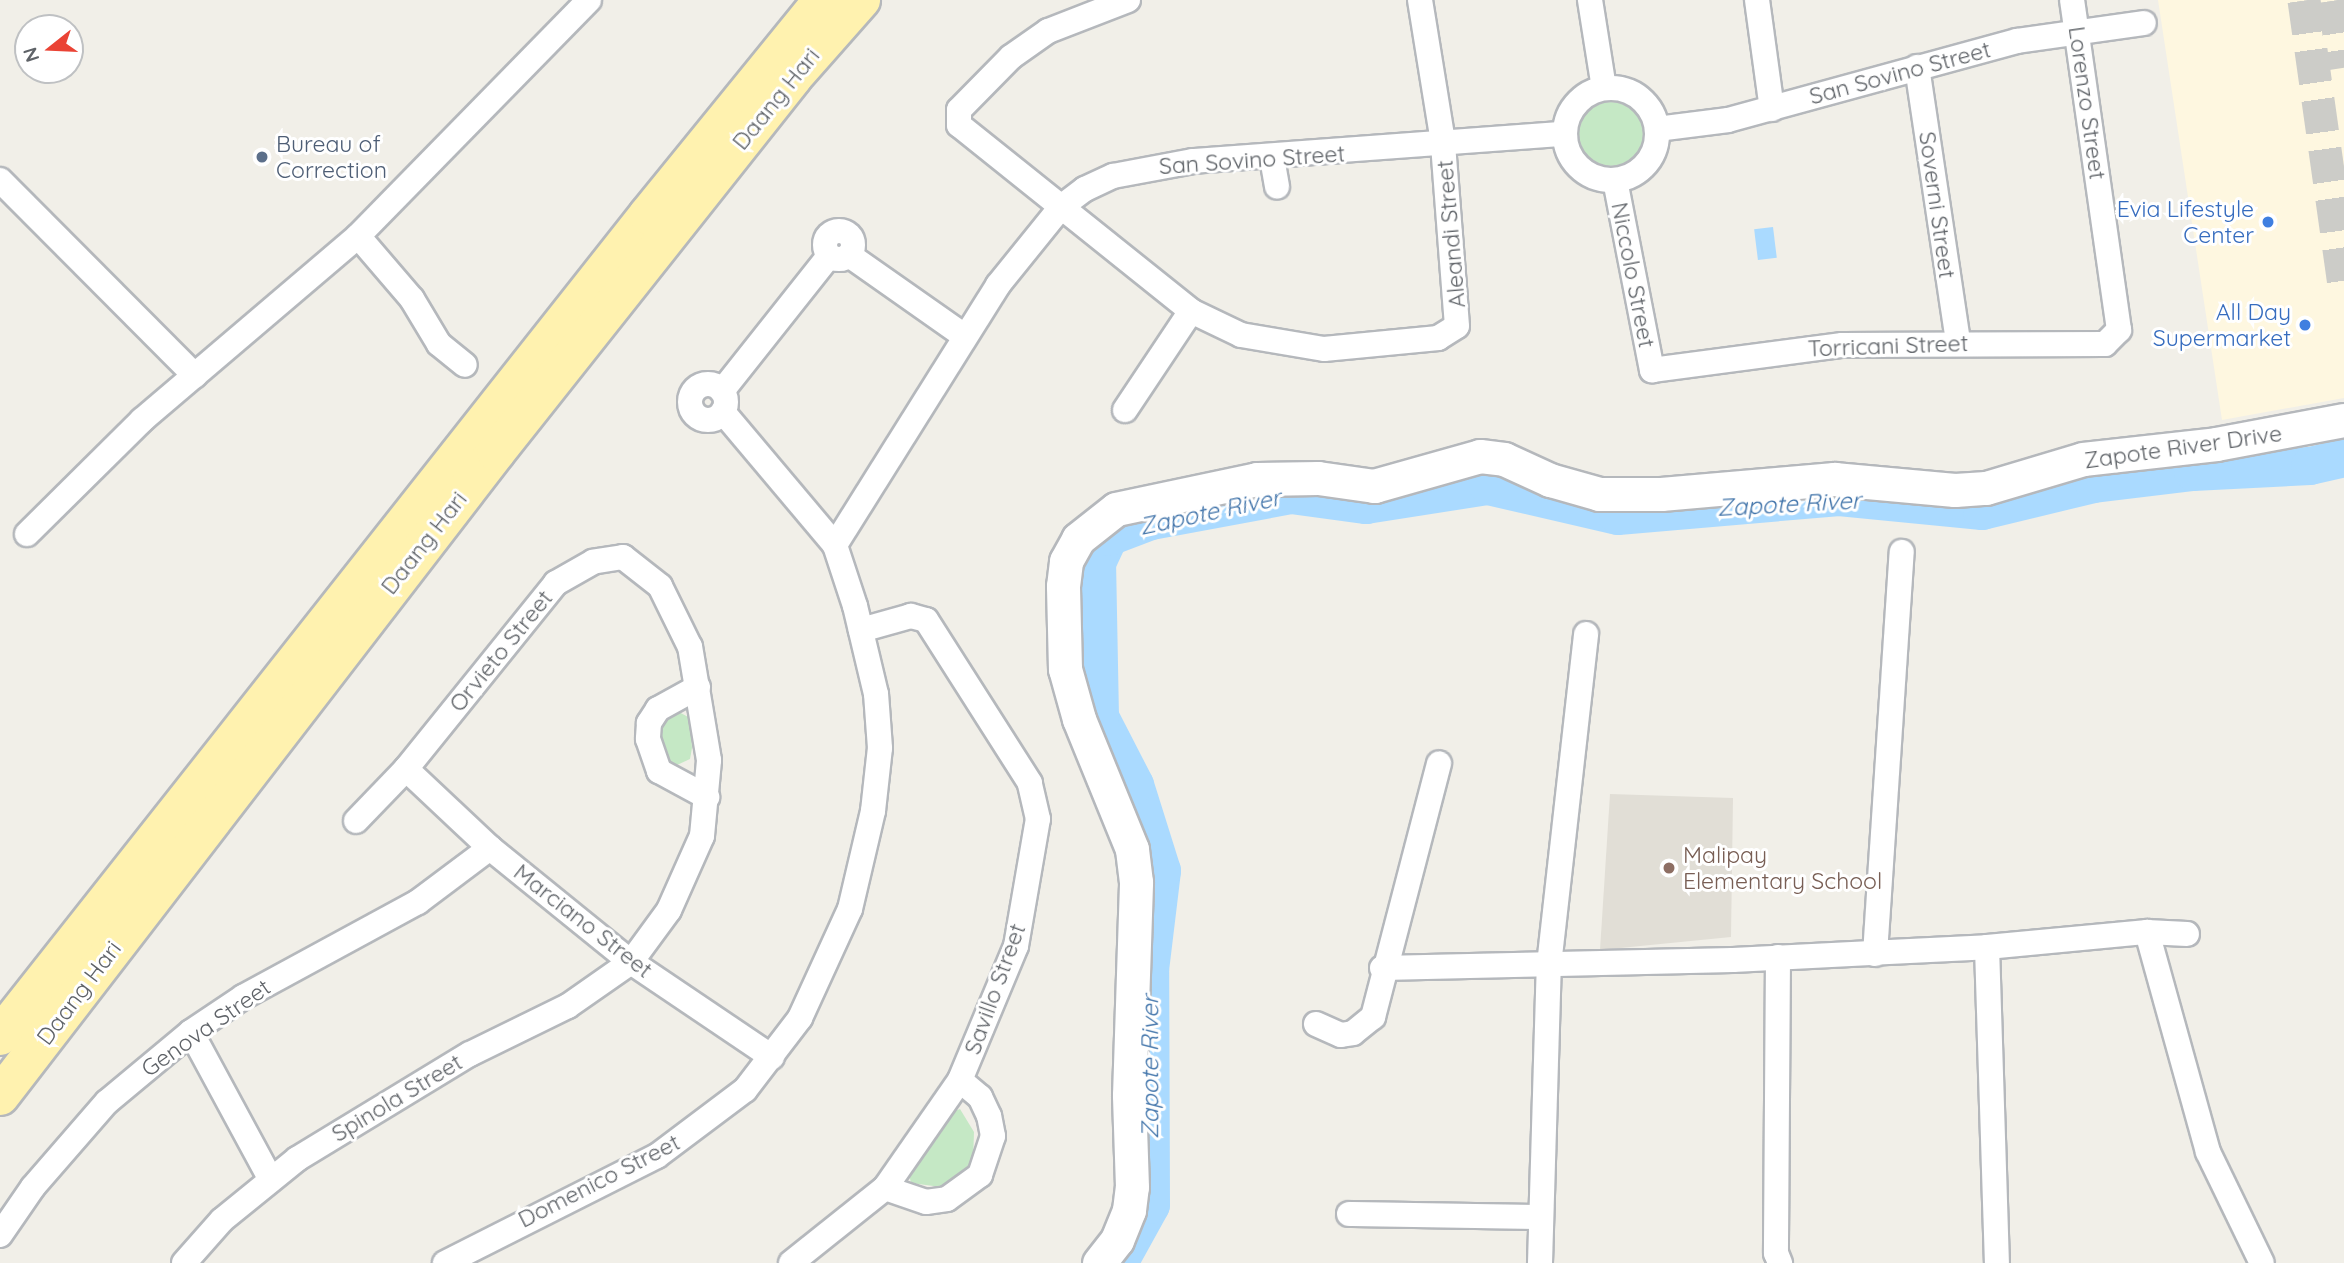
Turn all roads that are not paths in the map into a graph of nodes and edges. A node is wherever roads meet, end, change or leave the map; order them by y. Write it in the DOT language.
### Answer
graph roads {
  1 [pos="589,0"];
  2 [pos="823,0"];
  3 [pos="860,0"];
  4 [pos="1128,0"];
  5 [pos="1420,0"];
  6 [pos="1590,0"];
  7 [pos="1757,0"];
  8 [pos="2072,0"];
  9 [pos="2144,23"];
  10 [pos="2078,32"];
  11 [pos="1917,68"];
  12 [pos="1604,88"];
  13 [pos="1772,109"];
  14 [pos="1657,129"];
  15 [pos="1565,134"];
  16 [pos="1443,142"];
  17 [pos="1272,158"];
  18 [pos="0,180"];
  19 [pos="1615,180"];
  20 [pos="1277,187"];
  21 [pos="1061,207"];
  22 [pos="358,236"];
  23 [pos="1191,312"];
  24 [pos="2119,330"];
  25 [pos="962,335"];
  26 [pos="1958,342"];
  27 [pos="465,365"];
  28 [pos="1652,370"];
  29 [pos="195,376"];
  30 [pos="1125,411"];
  31 [pos="2344,420"];
  32 [pos="27,534"];
  33 [pos="835,545"];
  34 [pos="1902,552"];
  35 [pos="861,630"];
  36 [pos="1586,634"];
  37 [pos="698,687"];
  38 [pos="293,689"];
  39 [pos="1439,763"];
  40 [pos="406,769"];
  41 [pos="707,797"];
  42 [pos="355,821"];
  43 [pos="490,848"];
  44 [pos="2147,932"];
  45 [pos="2187,934"];
  46 [pos="1987,947"];
  47 [pos="1875,954"];
  48 [pos="1778,957"];
  49 [pos="631,962"];
  50 [pos="1549,965"];
  51 [pos="1382,968"];
  52 [pos="1316,1024"];
  53 [pos="191,1032"];
  54 [pos="0,1036"];
  55 [pos="772,1057"];
  56 [pos="960,1080"];
  57 [pos="0,1096"];
  58 [pos="270,1178"];
  59 [pos="885,1188"];
  60 [pos="1349,1214"];
  61 [pos="1540,1217"];
  62 [pos="0,1235"];
  63 [pos="184,1263"];
  64 [pos="445,1263"];
  65 [pos="791,1263"];
  66 [pos="1099,1263"];
  67 [pos="1540,1263"];
  68 [pos="1780,1263"];
  69 [pos="1997,1263"];
  70 [pos="2262,1263"];
  1 -- 22 [label="street"];
  2 -- 38 [label="main road, Daang Hari"];
  3 -- 38 [label="main road, Daang Hari"];
  4 -- 21 [label="street, Aleandi Street"];
  5 -- 16 [label="street, Aleandi Street"];
  6 -- 12 [label="street"];
  7 -- 13 [label="street"];
  8 -- 10 [label="street, Lorenzo Street"];
  9 -- 10 [label="street, San Sovino Street"];
  10 -- 11 [label="street, San Sovino Street"];
  10 -- 24 [label="street, Lorenzo Street"];
  11 -- 13 [label="street, San Sovino Street"];
  11 -- 26 [label="street, Soverni Street"];
  12 -- 14 [label="street"];
  12 -- 15 [label="street"];
  13 -- 14 [label="street, San Sovino Street"];
  14 -- 19 [label="street"];
  15 -- 16 [label="street, San Sovino Street"];
  15 -- 19 [label="street"];
  16 -- 17 [label="street, San Sovino Street"];
  16 -- 23 [label="street, Aleandi Street"];
  17 -- 20 [label="street"];
  17 -- 21 [label="street, San Sovino Street"];
  18 -- 29 [label="street"];
  19 -- 28 [label="street, Niccolo Street"];
  21 -- 23 [label="street, Aleandi Street"];
  21 -- 25 [label="street, San Sovino Street"];
  22 -- 27 [label="street"];
  22 -- 29 [label="street"];
  23 -- 30 [label="street"];
  24 -- 26 [label="street, Torricani Street"];
  25 -- 33 [label="street, San Sovino Street"];
  25 -- 33 [label="street, Domenico Street"];
  26 -- 28 [label="street, Torricani Street"];
  29 -- 32 [label="street"];
  31 -- 66 [label="street, Zapote River Drive"];
  33 -- 35 [label="street, Domenico Street"];
  34 -- 47 [label="street"];
  35 -- 55 [label="street, Domenico Street"];
  35 -- 56 [label="street, Savillo Street"];
  36 -- 50 [label="street"];
  37 -- 40 [label="street, Orvieto Street"];
  37 -- 41 [label="street, Orvieto Street"];
  37 -- 41 [label="street"];
  38 -- 54 [label="main road, Daang Hari"];
  38 -- 57 [label="main road, Daang Hari"];
  39 -- 51 [label="street"];
  40 -- 42 [label="street"];
  40 -- 43 [label="street, Marciano Street"];
  41 -- 49 [label="street, Orvieto Street"];
  43 -- 49 [label="street, Marciano Street"];
  43 -- 53 [label="street, Genova Street"];
  44 -- 45 [label="street"];
  44 -- 46 [label="street"];
  44 -- 70 [label="street"];
  46 -- 47 [label="street"];
  46 -- 69 [label="street"];
  47 -- 48 [label="street"];
  48 -- 50 [label="street"];
  48 -- 68 [label="street"];
  49 -- 55 [label="street, Marciano Street"];
  49 -- 58 [label="street, Spinola Street"];
  50 -- 51 [label="street"];
  50 -- 61 [label="street"];
  51 -- 52 [label="street"];
  53 -- 58 [label="street"];
  53 -- 62 [label="street, Genova Street"];
  55 -- 64 [label="street, Domenico Street"];
  56 -- 59 [label="street, Savillo Street"];
  56 -- 59 [label="street"];
  58 -- 63 [label="street, Spinola Street"];
  59 -- 65 [label="street, Savillo Street"];
  60 -- 61 [label="street"];
  61 -- 67 [label="street"];
}
